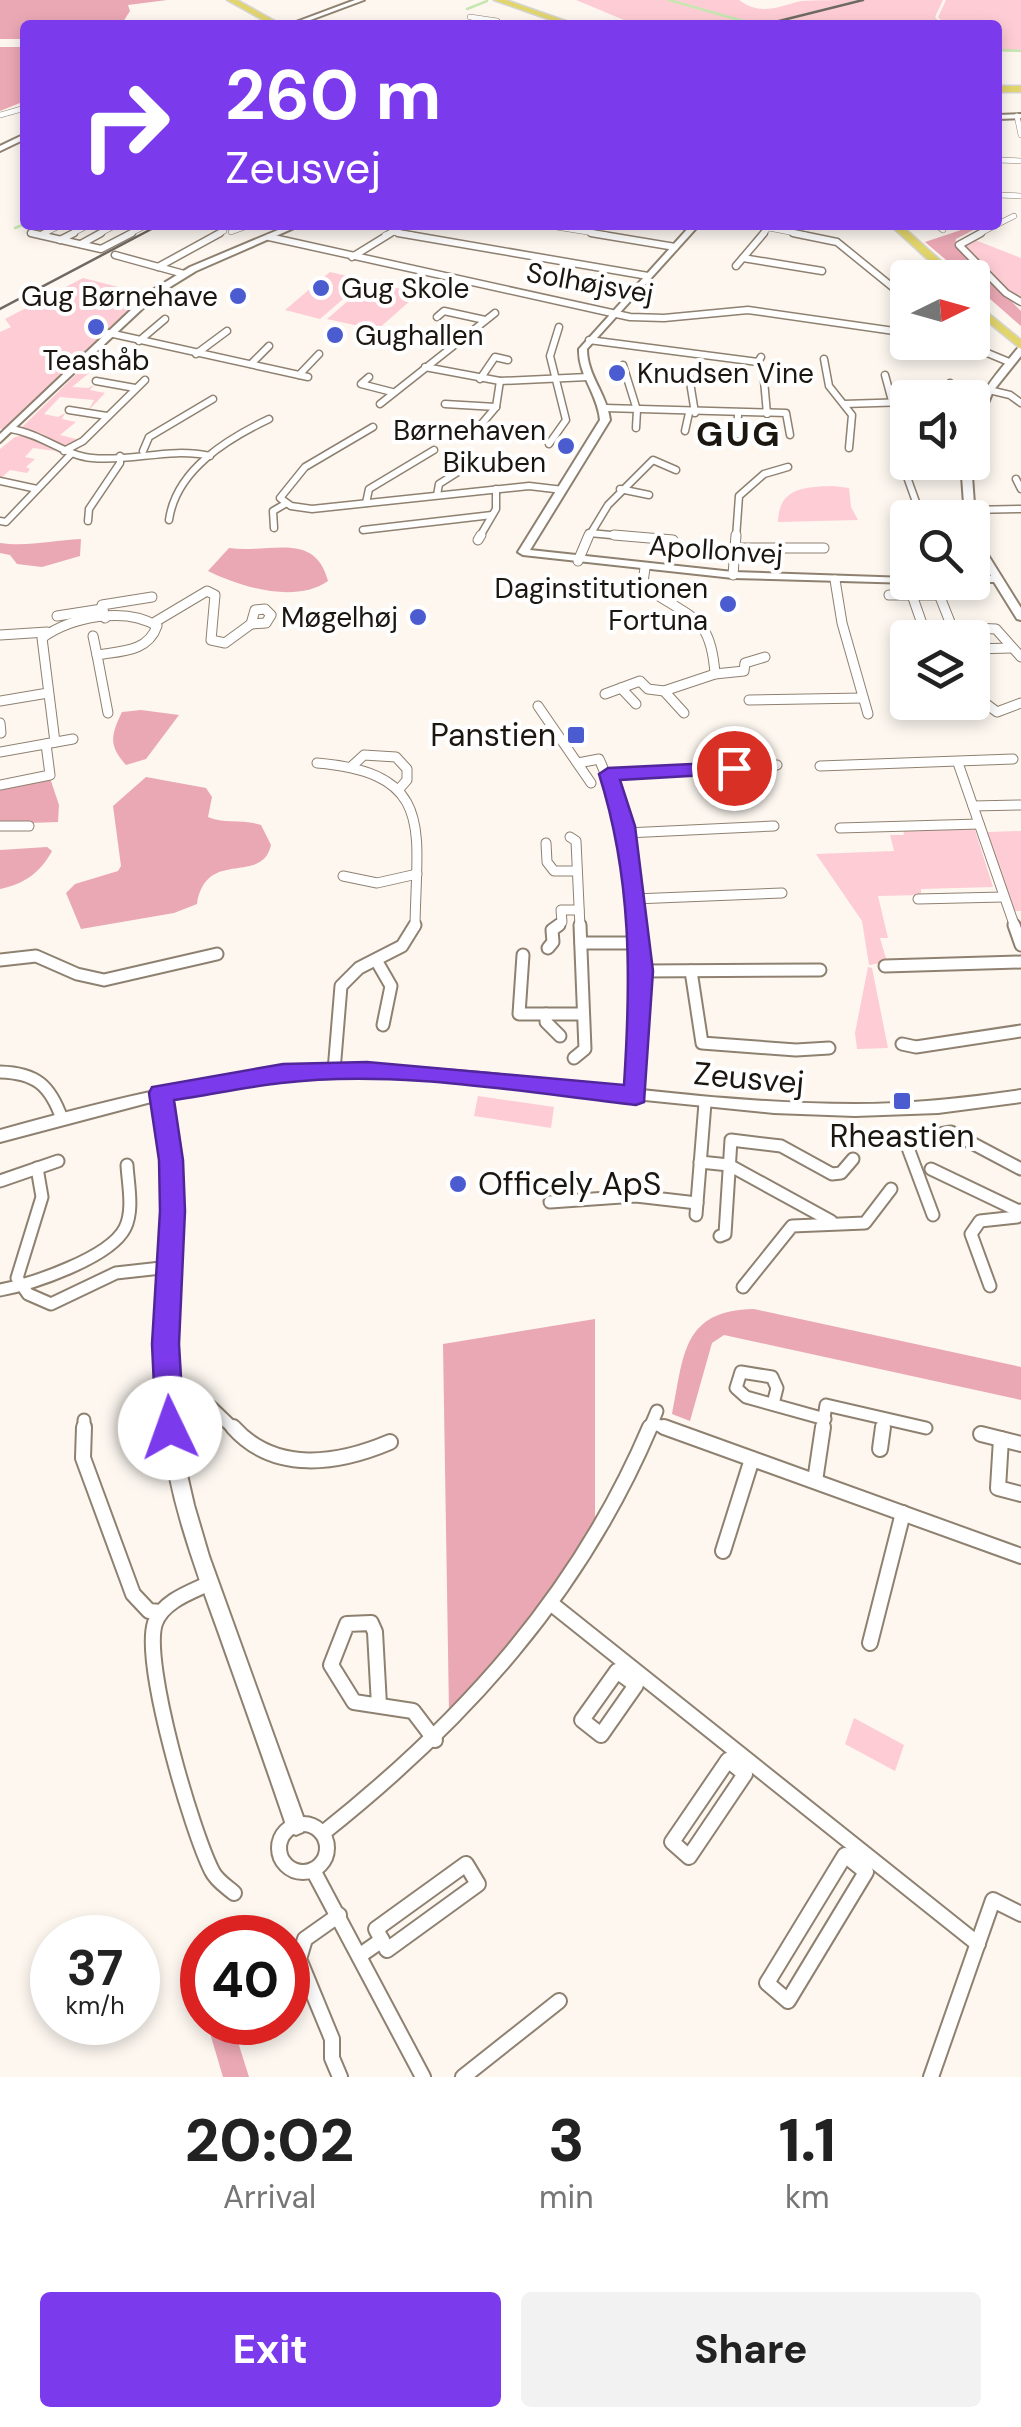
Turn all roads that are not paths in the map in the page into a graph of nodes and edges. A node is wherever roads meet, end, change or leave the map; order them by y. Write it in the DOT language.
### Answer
graph roads {
  1 [pos="228,0"];
  2 [pos="365,0"];
  3 [pos="497,0"];
  4 [pos="511,0"];
  5 [pos="523,0"];
  6 [pos="245,15"];
  7 [pos="470,17"];
  8 [pos="254,20"];
  9 [pos="258,20"];
  10 [pos="268,20"];
  11 [pos="307,20"];
  12 [pos="317,20"];
  13 [pos="490,20"];
  14 [pos="546,20"];
  15 [pos="558,20"];
  16 [pos="571,20"];
  17 [pos="573,20"];
  18 [pos="1019,116"];
  19 [pos="1021,135"];
  20 [pos="1014,216"];
  21 [pos="1002,222"];
  22 [pos="51,230"];
  23 [pos="79,230"];
  24 [pos="107,230"];
  25 [pos="137,230"];
  26 [pos="234,230"];
  27 [pos="285,230"];
  28 [pos="396,230"];
  29 [pos="574,230"];
  30 [pos="690,230"];
  31 [pos="767,230"];
  32 [pos="786,230"];
  33 [pos="889,230"];
  34 [pos="900,230"];
  35 [pos="988,230"];
  36 [pos="392,232"];
  37 [pos="31,233"];
  38 [pos="40,235"];
  39 [pos="268,237"];
  40 [pos="60,240"];
  41 [pos="80,244"];
  42 [pos="675,247"];
  43 [pos="116,255"];
  44 [pos="352,258"];
  45 [pos="743,258"];
  46 [pos="923,260"];
  47 [pos="935,260"];
  48 [pos="736,266"];
  49 [pos="158,267"];
  50 [pos="822,271"];
  51 [pos="184,274"];
  52 [pos="648,276"];
  53 [pos="890,285"];
  54 [pos="1021,302"];
  55 [pos="990,307"];
  56 [pos="495,313"];
  57 [pos="613,314"];
  58 [pos="438,317"];
  59 [pos="165,319"];
  60 [pos="485,320"];
  61 [pos="990,320"];
  62 [pos="559,326"];
  63 [pos="890,330"];
  64 [pos="227,331"];
  65 [pos="109,333"];
  66 [pos="1021,334"];
  67 [pos="139,340"];
  68 [pos="589,340"];
  69 [pos="454,344"];
  70 [pos="269,346"];
  71 [pos="406,346"];
  72 [pos="1021,348"];
  73 [pos="990,352"];
  74 [pos="196,354"];
  75 [pos="319,354"];
  76 [pos="760,357"];
  77 [pos="824,359"];
  78 [pos="508,360"];
  79 [pos="1011,360"];
  80 [pos="252,364"];
  81 [pos="623,364"];
  82 [pos="425,367"];
  83 [pos="299,375"];
  84 [pos="885,375"];
  85 [pos="690,376"];
  86 [pos="308,377"];
  87 [pos="369,377"];
  88 [pos="588,377"];
  89 [pos="146,380"];
  90 [pos="480,380"];
  91 [pos="764,380"];
  92 [pos="96,381"];
  93 [pos="500,381"];
  94 [pos="556,381"];
  95 [pos="990,387"];
  96 [pos="135,388"];
  97 [pos="990,390"];
  98 [pos="392,392"];
  99 [pos="890,394"];
  100 [pos="214,399"];
  101 [pos="890,401"];
  102 [pos="1021,403"];
  103 [pos="380,404"];
  104 [pos="444,404"];
  105 [pos="844,404"];
  106 [pos="496,408"];
  107 [pos="605,408"];
  108 [pos="69,410"];
  109 [pos="637,410"];
  110 [pos="692,413"];
  111 [pos="767,414"];
  112 [pos="738,415"];
  113 [pos="107,416"];
  114 [pos="269,420"];
  115 [pos="374,426"];
  116 [pos="479,427"];
  117 [pos="636,428"];
  118 [pos="11,429"];
  119 [pos="685,431"];
  120 [pos="737,434"];
  121 [pos="790,435"];
  122 [pos="0,439"];
  123 [pos="549,444"];
  124 [pos="849,448"];
  125 [pos="434,450"];
  126 [pos="143,451"];
  127 [pos="68,452"];
  128 [pos="120,456"];
  129 [pos="210,456"];
  130 [pos="506,463"];
  131 [pos="788,467"];
  132 [pos="676,470"];
  133 [pos="1016,479"];
  134 [pos="0,481"];
  135 [pos="38,488"];
  136 [pos="620,488"];
  137 [pos="496,489"];
  138 [pos="1021,489"];
  139 [pos="564,490"];
  140 [pos="649,495"];
  141 [pos="437,496"];
  142 [pos="366,503"];
  143 [pos="286,504"];
  144 [pos="1021,504"];
  145 [pos="990,510"];
  146 [pos="492,514"];
  147 [pos="168,520"];
  148 [pos="0,521"];
  149 [pos="88,521"];
  150 [pos="274,528"];
  151 [pos="363,530"];
  152 [pos="589,533"];
  153 [pos="478,540"];
  154 [pos="673,540"];
  155 [pos="734,548"];
  156 [pos="824,548"];
  157 [pos="578,561"];
  158 [pos="990,566"];
  159 [pos="645,568"];
  160 [pos="733,575"];
  161 [pos="990,579"];
  162 [pos="996,579"];
  163 [pos="836,580"];
  164 [pos="890,580"];
  165 [pos="152,598"];
  166 [pos="940,600"];
  167 [pos="1019,611"];
  168 [pos="103,614"];
  169 [pos="57,616"];
  170 [pos="155,622"];
  171 [pos="251,624"];
  172 [pos="47,632"];
  173 [pos="0,635"];
  174 [pos="93,636"];
  175 [pos="990,648"];
  176 [pos="1012,648"];
  177 [pos="97,654"];
  178 [pos="765,657"];
  179 [pos="1021,657"];
  180 [pos="715,674"];
  181 [pos="621,688"];
  182 [pos="664,691"];
  183 [pos="48,693"];
  184 [pos="605,694"];
  185 [pos="863,698"];
  186 [pos="749,700"];
  187 [pos="0,701"];
  188 [pos="1021,703"];
  189 [pos="636,704"];
  190 [pos="538,706"];
  191 [pos="990,707"];
  192 [pos="108,713"];
  193 [pos="684,714"];
  194 [pos="868,714"];
  195 [pos="0,723"];
  196 [pos="1,732"];
  197 [pos="73,739"];
  198 [pos="51,743"];
  199 [pos="0,752"];
  200 [pos="1013,759"];
  201 [pos="317,763"];
  202 [pos="578,763"];
  203 [pos="958,763"];
  204 [pos="777,765"];
  205 [pos="352,766"];
  206 [pos="820,766"];
  207 [pos="608,774"];
  208 [pos="591,784"];
  209 [pos="0,785"];
  210 [pos="400,788"];
  211 [pos="1021,805"];
  212 [pos="973,806"];
  213 [pos="978,824"];
  214 [pos="0,826"];
  215 [pos="29,826"];
  216 [pos="774,826"];
  217 [pos="840,828"];
  218 [pos="626,833"];
  219 [pos="570,837"];
  220 [pos="546,844"];
  221 [pos="578,871"];
  222 [pos="418,874"];
  223 [pos="343,876"];
  224 [pos="782,892"];
  225 [pos="1003,897"];
  226 [pos="634,899"];
  227 [pos="918,899"];
  228 [pos="579,910"];
  229 [pos="1020,941"];
  230 [pos="581,943"];
  231 [pos="639,943"];
  232 [pos="548,948"];
  233 [pos="217,954"];
  234 [pos="523,955"];
  235 [pos="0,960"];
  236 [pos="376,960"];
  237 [pos="1021,962"];
  238 [pos="885,966"];
  239 [pos="691,970"];
  240 [pos="820,970"];
  241 [pos="642,971"];
  242 [pos="546,1014"];
  243 [pos="584,1014"];
  244 [pos="383,1025"];
  245 [pos="1021,1031"];
  246 [pos="560,1036"];
  247 [pos="902,1044"];
  248 [pos="829,1048"];
  249 [pos="574,1058"];
  250 [pos="334,1071"];
  251 [pos="0,1072"];
  252 [pos="161,1093"];
  253 [pos="636,1096"];
  254 [pos="1021,1096"];
  255 [pos="705,1103"];
  256 [pos="62,1118"];
  257 [pos="0,1136"];
  258 [pos="852,1159"];
  259 [pos="58,1161"];
  260 [pos="700,1162"];
  261 [pos="128,1165"];
  262 [pos="728,1165"];
  263 [pos="37,1168"];
  264 [pos="931,1170"];
  265 [pos="1021,1170"];
  266 [pos="0,1182"];
  267 [pos="891,1189"];
  268 [pos="550,1202"];
  269 [pos="807,1208"];
  270 [pos="1021,1211"];
  271 [pos="934,1215"];
  272 [pos="832,1221"];
  273 [pos="792,1226"];
  274 [pos="720,1236"];
  275 [pos="170,1267"];
  276 [pos="990,1286"];
  277 [pos="22,1287"];
  278 [pos="743,1288"];
  279 [pos="0,1290"];
  280 [pos="774,1404"];
  281 [pos="170,1414"];
  282 [pos="884,1418"];
  283 [pos="825,1419"];
  284 [pos="84,1420"];
  285 [pos="926,1428"];
  286 [pos="980,1434"];
  287 [pos="1001,1439"];
  288 [pos="390,1442"];
  289 [pos="1021,1444"];
  290 [pos="880,1449"];
  291 [pos="752,1459"];
  292 [pos="815,1481"];
  293 [pos="1021,1494"];
  294 [pos="903,1513"];
  295 [pos="724,1550"];
  296 [pos="1021,1556"];
  297 [pos="210,1583"];
  298 [pos="554,1605"];
  299 [pos="161,1612"];
  300 [pos="870,1643"];
  301 [pos="379,1705"];
  302 [pos="436,1740"];
  303 [pos="740,1761"];
  304 [pos="296,1825"];
  305 [pos="323,1833"];
  306 [pos="858,1857"];
  307 [pos="314,1870"];
  308 [pos="234,1892"];
  309 [pos="1021,1914"];
  310 [pos="339,1915"];
  311 [pos="382,1940"];
  312 [pos="978,1944"];
  313 [pos="360,1956"];
  314 [pos="559,2001"];
  315 [pos="340,2077"];
  316 [pos="424,2077"];
  317 [pos="463,2077"];
  318 [pos="931,2077"];
  1 -- 6 [label="highway"];
  1 -- 10 [label="highway"];
  2 -- 11 [label="street"];
  2 -- 12 [label="street"];
  3 -- 14 [label="highway"];
  3 -- 15 [label="highway"];
  4 -- 16 [label="highway"];
  5 -- 17 [label="highway"];
  6 -- 8 [label="highway"];
  6 -- 9 [label="highway"];
  7 -- 13 [label="street"];
  18 -- 19 [label="street"];
  20 -- 21 [label="street"];
  22 -- 38 [label="street"];
  23 -- 40 [label="street"];
  24 -- 41 [label="street"];
  25 -- 41 [label="street"];
  26 -- 49 [label="street"];
  27 -- 39 [label="street"];
  28 -- 36 [label="street"];
  29 -- 42 [label="street"];
  30 -- 42 [label="street"];
  31 -- 45 [label="street"];
  32 -- 53 [label="street"];
  33 -- 46 [label="highway"];
  34 -- 47 [label="highway"];
  35 -- 54 [label="street"];
  36 -- 44 [label="street"];
  36 -- 52 [label="street"];
  37 -- 38 [label="street"];
  38 -- 40 [label="street"];
  39 -- 44 [label="street, Solhøjsvej"];
  39 -- 51 [label="street"];
  40 -- 41 [label="street"];
  42 -- 52 [label="street"];
  43 -- 49 [label="street"];
  44 -- 57 [label="street, Solhøjsvej"];
  45 -- 48 [label="street"];
  45 -- 50 [label="street"];
  49 -- 51 [label="street"];
  51 -- 65 [label="street"];
  52 -- 57 [label="street"];
  55 -- 66 [label="highway"];
  56 -- 60 [label="street"];
  57 -- 63 [label="street, Solhøjsvej"];
  57 -- 68 [label="street"];
  58 -- 60 [label="street"];
  59 -- 67 [label="street"];
  60 -- 69 [label="street"];
  61 -- 72 [label="highway"];
  62 -- 94 [label="street"];
  64 -- 74 [label="street"];
  65 -- 67 [label="street"];
  65 -- 118 [label="street"];
  67 -- 74 [label="street"];
  68 -- 76 [label="street"];
  68 -- 88 [label="street"];
  69 -- 71 [label="street"];
  69 -- 82 [label="street"];
  70 -- 80 [label="street"];
  72 -- 79 [label="street"];
  73 -- 79 [label="street"];
  74 -- 80 [label="street"];
  75 -- 83 [label="street"];
  77 -- 105 [label="street"];
  78 -- 90 [label="street"];
  79 -- 95 [label="street"];
  80 -- 83 [label="street"];
  81 -- 109 [label="street"];
  82 -- 90 [label="street"];
  82 -- 98 [label="street"];
  83 -- 86 [label="street"];
  84 -- 99 [label="street"];
  85 -- 110 [label="street"];
  87 -- 98 [label="street"];
  88 -- 94 [label="street"];
  88 -- 107 [label="street"];
  89 -- 96 [label="street"];
  90 -- 93 [label="street"];
  91 -- 111 [label="street"];
  92 -- 96 [label="street"];
  93 -- 94 [label="street"];
  93 -- 106 [label="street"];
  94 -- 123 [label="street"];
  96 -- 113 [label="street"];
  97 -- 102 [label="street"];
  98 -- 103 [label="street"];
  100 -- 126 [label="street"];
  101 -- 105 [label="street"];
  104 -- 106 [label="street"];
  105 -- 124 [label="street"];
  106 -- 116 [label="street"];
  107 -- 109 [label="street"];
  107 -- 139 [label="street"];
  108 -- 113 [label="street"];
  109 -- 110 [label="street"];
  109 -- 117 [label="street"];
  110 -- 112 [label="street"];
  110 -- 119 [label="street"];
  111 -- 112 [label="street"];
  111 -- 121 [label="street"];
  112 -- 120 [label="street"];
  113 -- 127 [label="street"];
  114 -- 129 [label="street"];
  115 -- 143 [label="street"];
  118 -- 122 [label="street"];
  118 -- 127 [label="street"];
  125 -- 142 [label="street"];
  126 -- 128 [label="street"];
  126 -- 129 [label="street"];
  127 -- 128 [label="street"];
  127 -- 135 [label="street"];
  128 -- 149 [label="street"];
  129 -- 147 [label="street"];
  130 -- 141 [label="street"];
  131 -- 155 [label="street"];
  132 -- 136 [label="street"];
  133 -- 138 [label="street"];
  134 -- 135 [label="street"];
  135 -- 148 [label="street"];
  136 -- 140 [label="street"];
  136 -- 152 [label="street"];
  137 -- 139 [label="street"];
  137 -- 141 [label="street"];
  137 -- 146 [label="street"];
  139 -- 157 [label="street, Apollonvej"];
  141 -- 142 [label="street"];
  142 -- 143 [label="street"];
  143 -- 150 [label="street"];
  144 -- 145 [label="street"];
  146 -- 151 [label="street"];
  146 -- 153 [label="street"];
  152 -- 154 [label="street"];
  152 -- 157 [label="street"];
  155 -- 156 [label="street"];
  155 -- 160 [label="street"];
  157 -- 159 [label="street, Apollonvej"];
  158 -- 162 [label="street"];
  159 -- 160 [label="street, Apollonvej"];
  159 -- 180 [label="street"];
  160 -- 163 [label="street, Apollonvej"];
  161 -- 162 [label="street"];
  162 -- 167 [label="street"];
  163 -- 164 [label="street, Apollonvej"];
  163 -- 185 [label="street"];
  165 -- 168 [label="street"];
  166 -- 176 [label="street"];
  168 -- 169 [label="street"];
  168 -- 170 [label="street"];
  168 -- 172 [label="street"];
  170 -- 171 [label="street"];
  170 -- 177 [label="street"];
  172 -- 173 [label="street"];
  172 -- 183 [label="street"];
  174 -- 177 [label="street"];
  175 -- 176 [label="street"];
  176 -- 179 [label="street"];
  177 -- 192 [label="street"];
  178 -- 180 [label="street"];
  180 -- 182 [label="street"];
  181 -- 182 [label="street"];
  181 -- 184 [label="street"];
  181 -- 189 [label="street"];
  182 -- 193 [label="street"];
  183 -- 187 [label="street"];
  183 -- 198 [label="street"];
  185 -- 186 [label="street"];
  185 -- 194 [label="street"];
  188 -- 191 [label="street"];
  190 -- 202 [label="street"];
  195 -- 196 [label="street"];
  197 -- 198 [label="street"];
  198 -- 199 [label="street"];
  198 -- 209 [label="street"];
  200 -- 203 [label="street"];
  201 -- 205 [label="street"];
  202 -- 207 [label="street"];
  202 -- 208 [label="street"];
  203 -- 206 [label="street"];
  203 -- 212 [label="street"];
  204 -- 207 [label="street"];
  205 -- 210 [label="street"];
  205 -- 210 [label="street"];
  207 -- 218 [label="street"];
  210 -- 222 [label="street"];
  211 -- 212 [label="street"];
  212 -- 213 [label="street"];
  213 -- 217 [label="street"];
  213 -- 225 [label="street"];
  214 -- 215 [label="street"];
  216 -- 218 [label="street"];
  218 -- 226 [label="street"];
  219 -- 221 [label="street"];
  220 -- 221 [label="street"];
  221 -- 228 [label="street"];
  222 -- 223 [label="street"];
  222 -- 236 [label="street"];
  224 -- 226 [label="street"];
  225 -- 227 [label="street"];
  225 -- 229 [label="street"];
  226 -- 231 [label="street"];
  228 -- 230 [label="street"];
  228 -- 232 [label="street"];
  230 -- 231 [label="street"];
  230 -- 243 [label="street"];
  231 -- 241 [label="street"];
  233 -- 235 [label="street"];
  234 -- 242 [label="street"];
  236 -- 244 [label="street"];
  236 -- 250 [label="street"];
  237 -- 238 [label="street"];
  239 -- 240 [label="street"];
  239 -- 241 [label="street"];
  239 -- 248 [label="street"];
  241 -- 253 [label="street"];
  242 -- 243 [label="street"];
  242 -- 246 [label="street"];
  243 -- 249 [label="street"];
  245 -- 247 [label="street"];
  250 -- 252 [label="street, Zeusvej"];
  250 -- 253 [label="street, Zeusvej"];
  251 -- 256 [label="street"];
  252 -- 256 [label="street, Zeusvej"];
  252 -- 275 [label="street"];
  253 -- 255 [label="street, Zeusvej"];
  254 -- 255 [label="street, Zeusvej"];
  255 -- 260 [label="street"];
  256 -- 257 [label="street, Zeusvej"];
  258 -- 262 [label="street"];
  259 -- 263 [label="street"];
  260 -- 262 [label="street"];
  260 -- 268 [label="street"];
  261 -- 277 [label="street"];
  262 -- 269 [label="street"];
  262 -- 274 [label="street"];
  263 -- 266 [label="street"];
  263 -- 277 [label="street"];
  264 -- 270 [label="street"];
  265 -- 271 [label="street"];
  267 -- 272 [label="street"];
  269 -- 272 [label="street"];
  269 -- 273 [label="street"];
  270 -- 276 [label="street"];
  272 -- 273 [label="street"];
  273 -- 278 [label="street"];
  275 -- 277 [label="street"];
  275 -- 281 [label="street"];
  277 -- 279 [label="street"];
  280 -- 283 [label="street"];
  281 -- 288 [label="street"];
  281 -- 297 [label="street"];
  282 -- 283 [label="street"];
  282 -- 285 [label="street"];
  282 -- 290 [label="street"];
  283 -- 292 [label="street"];
  284 -- 299 [label="street"];
  286 -- 287 [label="street"];
  287 -- 289 [label="street"];
  287 -- 293 [label="street"];
  291 -- 292 [label="street"];
  291 -- 295 [label="street"];
  291 -- 298 [label="street"];
  292 -- 294 [label="street"];
  294 -- 296 [label="street"];
  294 -- 300 [label="street"];
  297 -- 299 [label="street"];
  297 -- 304 [label="street"];
  298 -- 302 [label="street"];
  298 -- 303 [label="street"];
  299 -- 308 [label="street"];
  301 -- 301 [label="street"];
  301 -- 302 [label="street"];
  302 -- 305 [label="street"];
  303 -- 303 [label="street"];
  303 -- 306 [label="street"];
  304 -- 305 [label="street"];
  304 -- 307 [label="street"];
  305 -- 307 [label="street"];
  306 -- 306 [label="street"];
  306 -- 312 [label="street"];
  307 -- 310 [label="street"];
  309 -- 312 [label="street"];
  310 -- 313 [label="street"];
  310 -- 315 [label="street"];
  311 -- 311 [label="street"];
  311 -- 313 [label="street"];
  312 -- 318 [label="street"];
  313 -- 316 [label="street"];
  314 -- 317 [label="street"];
}
